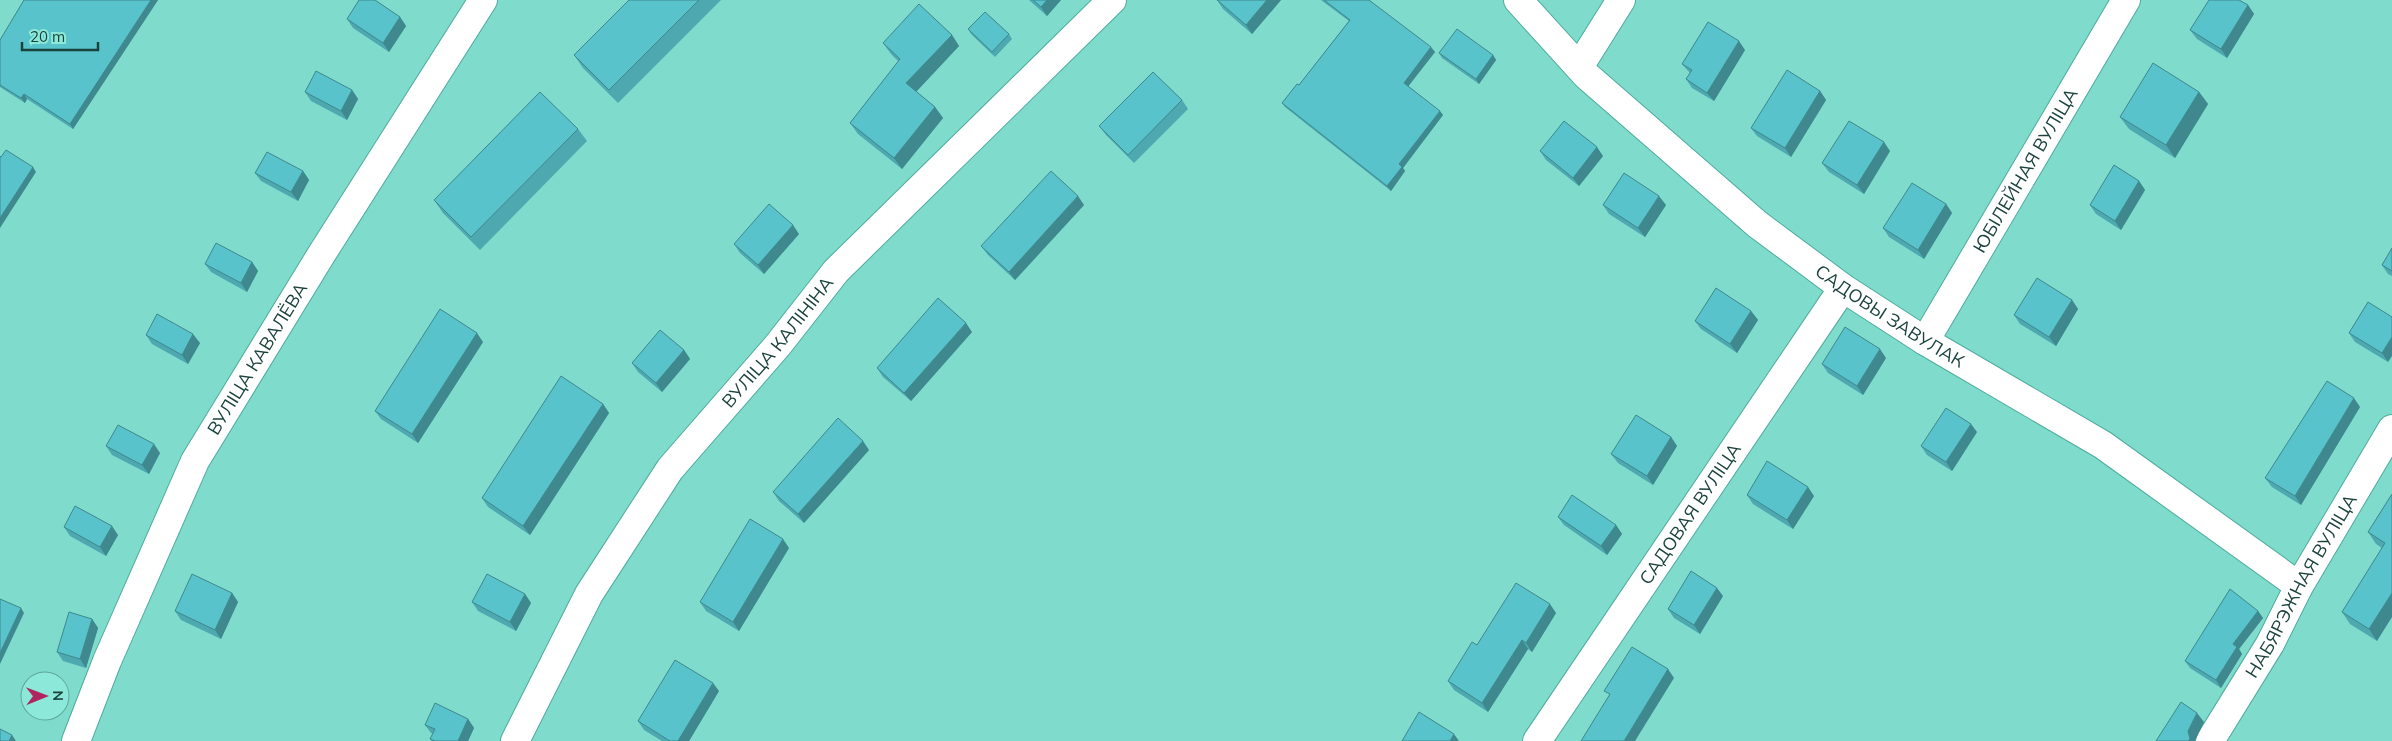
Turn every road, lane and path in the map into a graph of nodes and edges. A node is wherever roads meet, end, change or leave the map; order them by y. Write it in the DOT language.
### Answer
graph roads {
  1 [pos="483,0"];
  2 [pos="1112,0"];
  3 [pos="1518,0"];
  4 [pos="1621,0"];
  5 [pos="2126,0"];
  6 [pos="1579,67"];
  7 [pos="1843,288"];
  8 [pos="1925,341"];
  9 [pos="2392,429"];
  10 [pos="2299,586"];
  11 [pos="76,741"];
  12 [pos="515,741"];
  13 [pos="1537,741"];
  14 [pos="2210,741"];
  1 -- 11 [label="street, ВУЛІЦА КАВАЛЁВА"];
  2 -- 12 [label="street, ВУЛІЦА КАЛІНІНА"];
  3 -- 6 [label="street, САДОВЫ ЗАВУЛАК"];
  4 -- 6 [label="street"];
  5 -- 8 [label="street, ЮБІЛЕЙНАЯ ВУЛІЦА"];
  6 -- 7 [label="street, САДОВЫ ЗАВУЛАК"];
  7 -- 8 [label="street, САДОВЫ ЗАВУЛАК"];
  7 -- 13 [label="street, САДОВАЯ ВУЛІЦА"];
  8 -- 10 [label="street, САДОВЫ ЗАВУЛАК"];
  9 -- 10 [label="street, НАБЯРЭЖНАЯ ВУЛІЦА"];
  10 -- 14 [label="street, НАБЯРЭЖНАЯ ВУЛІЦА"];
}
